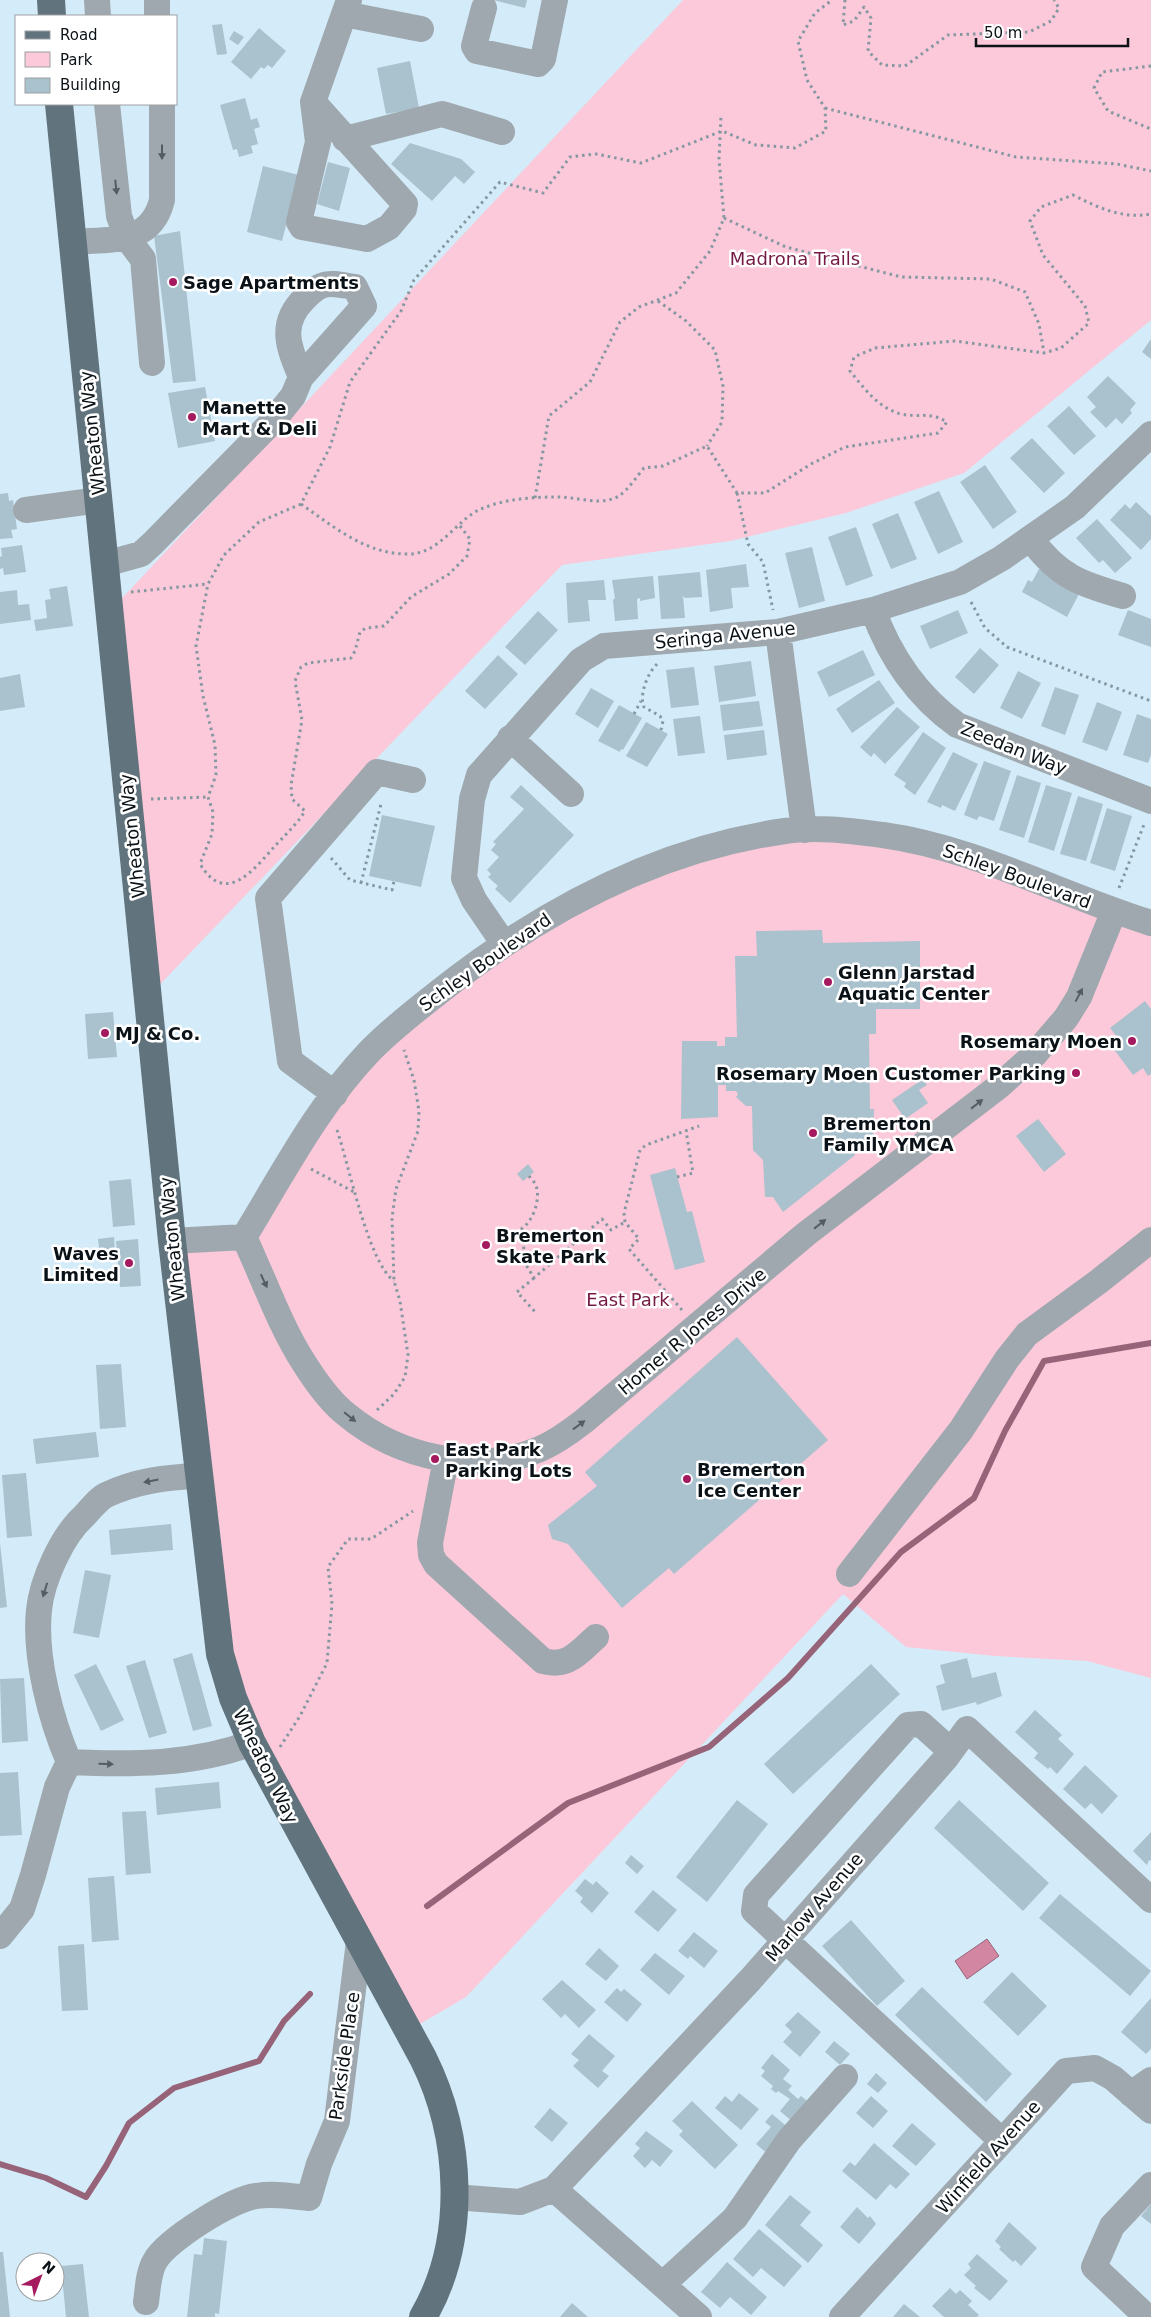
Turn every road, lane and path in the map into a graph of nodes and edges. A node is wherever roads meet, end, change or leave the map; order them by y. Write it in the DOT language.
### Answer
graph roads {
  1 [pos="51,0"];
  2 [pos="97,0"];
  3 [pos="156,0"];
  4 [pos="556,0"];
  5 [pos="832,0"];
  6 [pos="845,0"];
  7 [pos="1054,0"];
  8 [pos="347,7"];
  9 [pos="484,8"];
  10 [pos="389,11"];
  11 [pos="52,15"];
  12 [pos="98,15"];
  13 [pos="157,15"];
  14 [pos="421,29"];
  15 [pos="1151,66"];
  16 [pos="312,102"];
  17 [pos="59,105"];
  18 [pos="107,105"];
  19 [pos="162,105"];
  20 [pos="825,108"];
  21 [pos="721,116"];
  22 [pos="1151,129"];
  23 [pos="722,131"];
  24 [pos="502,132"];
  25 [pos="345,139"];
  26 [pos="1151,171"];
  27 [pos="1151,214"];
  28 [pos="724,218"];
  29 [pos="127,238"];
  30 [pos="73,242"];
  31 [pos="657,300"];
  32 [pos="1044,353"];
  33 [pos="152,363"];
  34 [pos="302,377"];
  35 [pos="1151,434"];
  36 [pos="707,446"];
  37 [pos="737,493"];
  38 [pos="535,498"];
  39 [pos="99,500"];
  40 [pos="301,504"];
  41 [pos="26,510"];
  42 [pos="460,526"];
  43 [pos="1031,539"];
  44 [pos="105,564"];
  45 [pos="960,582"];
  46 [pos="208,584"];
  47 [pos="108,594"];
  48 [pos="1123,596"];
  49 [pos="873,610"];
  50 [pos="778,632"];
  51 [pos="661,660"];
  52 [pos="641,701"];
  53 [pos="1151,701"];
  54 [pos="634,714"];
  55 [pos="661,730"];
  56 [pos="510,738"];
  57 [pos="388,775"];
  58 [pos="413,780"];
  59 [pos="571,794"];
  60 [pos="208,797"];
  61 [pos="128,801"];
  62 [pos="1149,808"];
  63 [pos="804,830"];
  64 [pos="318,841"];
  65 [pos="283,844"];
  66 [pos="274,846"];
  67 [pos="394,881"];
  68 [pos="361,883"];
  69 [pos="1112,910"];
  70 [pos="1151,923"];
  71 [pos="504,944"];
  72 [pos="394,1028"];
  73 [pos="331,1099"];
  74 [pos="699,1126"];
  75 [pos="686,1131"];
  76 [pos="312,1170"];
  77 [pos="528,1176"];
  78 [pos="677,1177"];
  79 [pos="356,1193"];
  80 [pos="625,1222"];
  81 [pos="244,1237"];
  82 [pos="1151,1240"];
  83 [pos="172,1241"];
  84 [pos="534,1278"];
  85 [pos="394,1281"];
  86 [pos="537,1314"];
  87 [pos="697,1326"];
  88 [pos="359,1424"];
  89 [pos="446,1459"];
  90 [pos="199,1476"];
  91 [pos="439,1495"];
  92 [pos="849,1574"];
  93 [pos="596,1637"];
  94 [pos="264,1747"];
  95 [pos="951,1752"];
  96 [pos="69,1762"];
  97 [pos="1151,1900"];
  98 [pos="0,1936"];
  99 [pos="786,1939"];
  100 [pos="359,1940"];
  101 [pos="845,2077"];
  102 [pos="1141,2087"];
  103 [pos="1151,2111"];
  104 [pos="1002,2141"];
  105 [pos="1151,2185"];
  106 [pos="554,2189"];
  107 [pos="454,2197"];
  108 [pos="662,2284"];
  109 [pos="146,2302"];
  110 [pos="423,2317"];
  111 [pos="699,2317"];
  112 [pos="842,2317"];
  113 [pos="1147,2317"];
  1 -- 11 [label="main road"];
  2 -- 12 [label="street"];
  3 -- 13 [label="street"];
  4 -- 9 [label="street"];
  5 -- 20 [label="path"];
  6 -- 7 [label="path"];
  8 -- 10 [label="street"];
  8 -- 16 [label="street"];
  10 -- 14 [label="street"];
  15 -- 22 [label="path"];
  16 -- 25 [label="street"];
  16 -- 25 [label="street"];
  17 -- 30 [label="main road, Wheaton Way"];
  18 -- 29 [label="street, one-way"];
  19 -- 29 [label="street, one-way"];
  20 -- 23 [label="path"];
  20 -- 26 [label="path"];
  21 -- 23 [label="path"];
  23 -- 28 [label="path"];
  23 -- 40 [label="path"];
  24 -- 25 [label="street"];
  27 -- 32 [label="path"];
  28 -- 31 [label="path"];
  28 -- 32 [label="path"];
  29 -- 30 [label="street"];
  29 -- 33 [label="street"];
  30 -- 39 [label="main road, Wheaton Way"];
  31 -- 36 [label="path"];
  31 -- 38 [label="path"];
  32 -- 37 [label="path"];
  34 -- 44 [label="street"];
  35 -- 43 [label="street, Seringa Avenue"];
  36 -- 37 [label="path"];
  36 -- 38 [label="path"];
  37 -- 50 [label="path"];
  38 -- 42 [label="path"];
  39 -- 41 [label="street"];
  39 -- 44 [label="main road, Wheaton Way"];
  40 -- 42 [label="path"];
  40 -- 46 [label="path"];
  42 -- 66 [label="path"];
  43 -- 45 [label="street, Seringa Avenue"];
  43 -- 48 [label="street"];
  44 -- 47 [label="main road, Wheaton Way"];
  45 -- 49 [label="street, Seringa Avenue"];
  45 -- 53 [label="path"];
  46 -- 47 [label="path"];
  46 -- 60 [label="path"];
  47 -- 61 [label="main road, Wheaton Way"];
  49 -- 50 [label="street, Seringa Avenue"];
  49 -- 62 [label="street, Zeedan Way"];
  50 -- 56 [label="street, Seringa Avenue"];
  50 -- 63 [label="street"];
  51 -- 52 [label="path"];
  52 -- 54 [label="path"];
  52 -- 55 [label="path"];
  56 -- 59 [label="street"];
  56 -- 71 [label="street, Seringa Avenue"];
  57 -- 58 [label="street"];
  57 -- 64 [label="street"];
  57 -- 68 [label="path"];
  60 -- 61 [label="path"];
  60 -- 66 [label="path"];
  61 -- 83 [label="main road, Wheaton Way"];
  62 -- 69 [label="path"];
  63 -- 69 [label="street, Schley Boulevard"];
  63 -- 71 [label="street, Schley Boulevard"];
  64 -- 68 [label="path"];
  64 -- 73 [label="street"];
  65 -- 66 [label="path"];
  67 -- 68 [label="path"];
  69 -- 70 [label="street, Schley Boulevard"];
  87 -- 69 [label="street, Homer R Jones Drive, one-way"];
  71 -- 72 [label="street, Schley Boulevard"];
  72 -- 73 [label="street, Schley Boulevard"];
  72 -- 85 [label="path"];
  73 -- 79 [label="path"];
  73 -- 81 [label="street, Schley Boulevard"];
  74 -- 75 [label="path"];
  75 -- 78 [label="path"];
  75 -- 80 [label="path"];
  76 -- 79 [label="path"];
  77 -- 84 [label="path"];
  79 -- 85 [label="path"];
  80 -- 84 [label="path"];
  80 -- 87 [label="path"];
  81 -- 83 [label="street"];
  81 -- 88 [label="street, Homer R Jones Drive, one-way"];
  82 -- 92 [label="street"];
  83 -- 90 [label="main road, Wheaton Way"];
  84 -- 86 [label="path"];
  85 -- 88 [label="path"];
  89 -- 87 [label="street, Homer R Jones Drive, one-way"];
  88 -- 89 [label="street, Homer R Jones Drive"];
  89 -- 91 [label="street"];
  90 -- 94 [label="main road, Wheaton Way"];
  90 -- 96 [label="street, one-way"];
  91 -- 93 [label="street"];
  91 -- 94 [label="path"];
  96 -- 94 [label="street, one-way"];
  94 -- 100 [label="main road, Wheaton Way"];
  95 -- 97 [label="street, Marlow Avenue"];
  95 -- 99 [label="street, Marlow Avenue"];
  95 -- 99 [label="street"];
  96 -- 98 [label="street"];
  99 -- 104 [label="street"];
  99 -- 106 [label="street, Marlow Avenue"];
  100 -- 107 [label="main road, Wheaton Way"];
  100 -- 109 [label="street, Parkside Place"];
  101 -- 108 [label="street"];
  102 -- 103 [label="street, Winfield Avenue"];
  102 -- 104 [label="street, Winfield Avenue"];
  104 -- 112 [label="street, Winfield Avenue"];
  105 -- 113 [label="street"];
  106 -- 107 [label="street, Marlow Avenue"];
  106 -- 108 [label="street"];
  107 -- 110 [label="main road, Wheaton Way"];
  108 -- 111 [label="street"];
}
